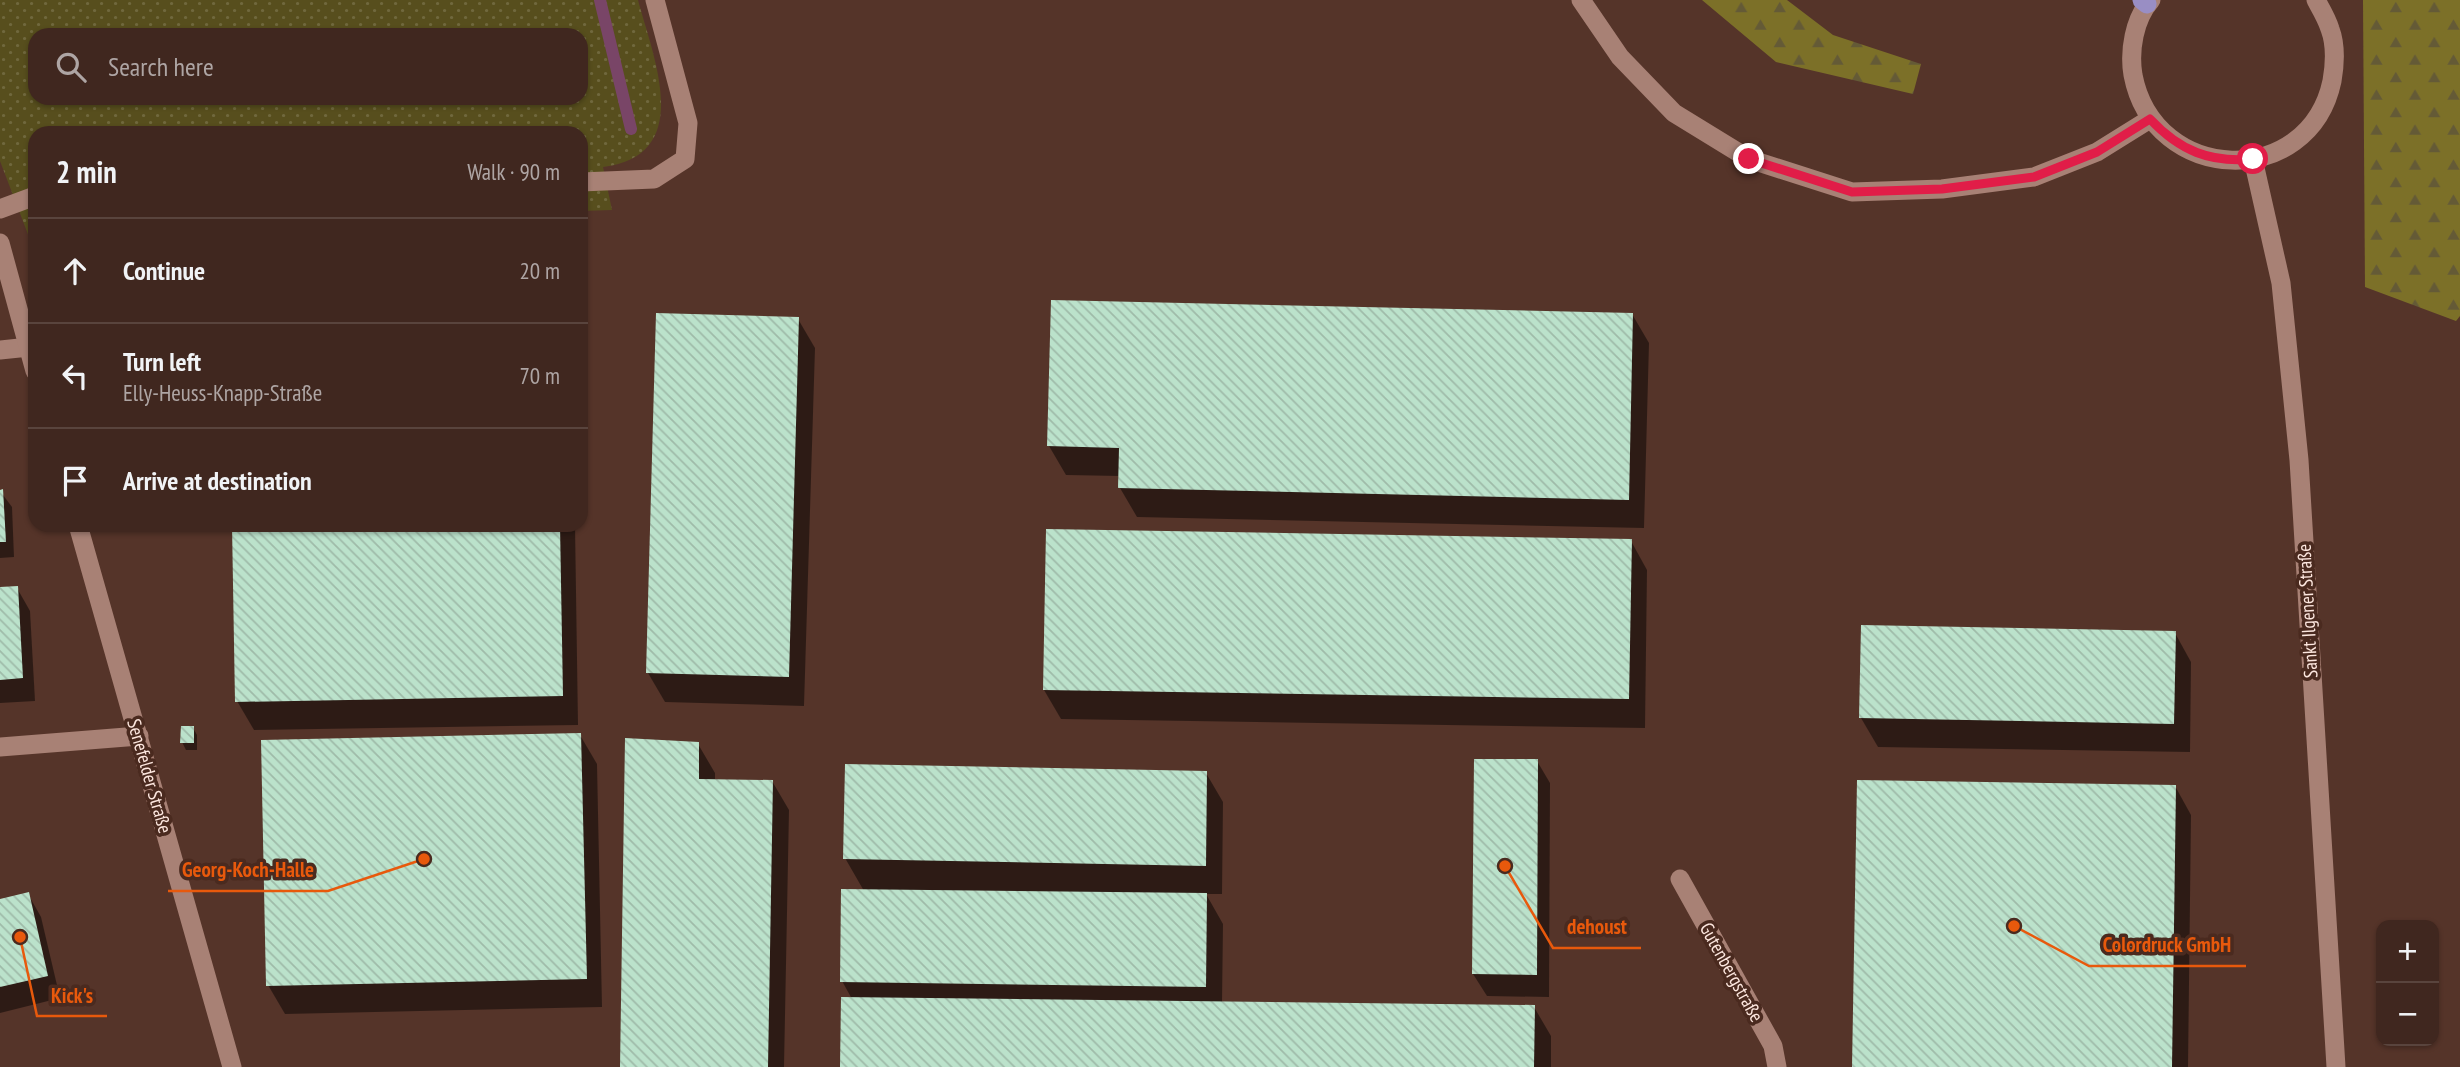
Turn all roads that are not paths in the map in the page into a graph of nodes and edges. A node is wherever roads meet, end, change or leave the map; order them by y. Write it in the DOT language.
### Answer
graph roads {
  1 [pos="655,0"];
  2 [pos="1581,0"];
  3 [pos="2316,0"];
  4 [pos="2147,1"];
  5 [pos="2150,119"];
  6 [pos="2253,159"];
  7 [pos="588,182"];
  8 [pos="28,199"];
  9 [pos="0,209"];
  10 [pos="0,243"];
  11 [pos="28,343"];
  12 [pos="28,347"];
  13 [pos="0,350"];
  14 [pos="80,532"];
  15 [pos="139,736"];
  16 [pos="0,747"];
  17 [pos="1680,878"];
  18 [pos="232,1067"];
  19 [pos="1777,1067"];
  20 [pos="2336,1067"];
  1 -- 7 [label="street"];
  2 -- 5 [label="street"];
  3 -- 6 [label="street"];
  4 -- 5 [label="street"];
  5 -- 6 [label="street"];
  6 -- 20 [label="street, Sankt Ilgener Straße"];
  8 -- 9 [label="street"];
  10 -- 11 [label="street"];
  12 -- 13 [label="street"];
  14 -- 15 [label="street, Senefelder Straße"];
  15 -- 16 [label="street"];
  15 -- 18 [label="street, Senefelder Straße"];
  17 -- 19 [label="street, Gutenbergstraße"];
}
